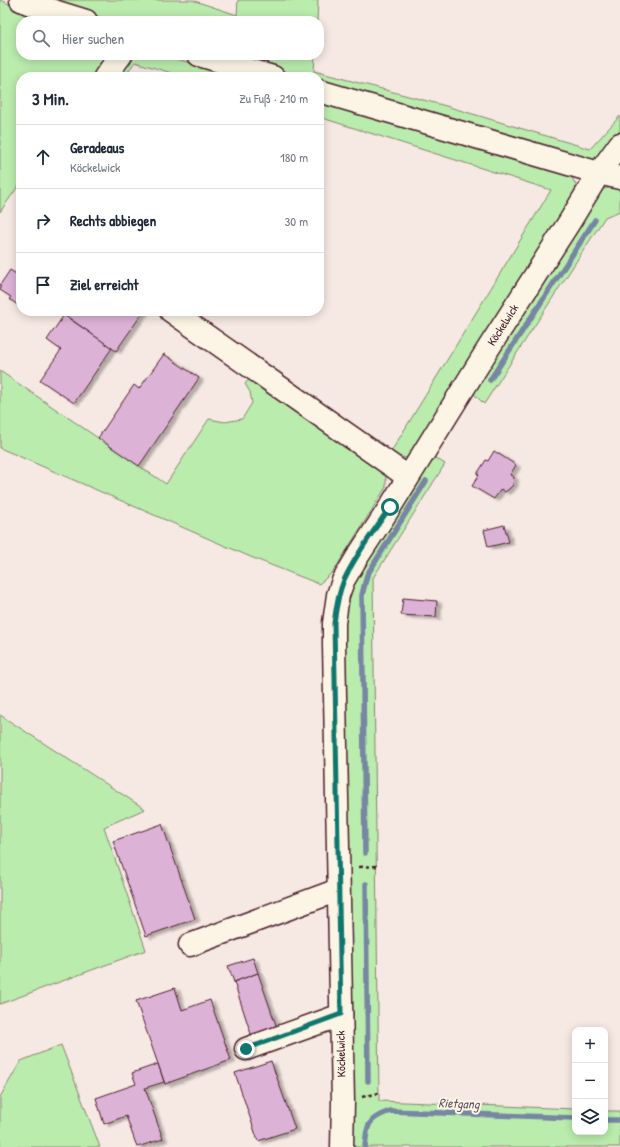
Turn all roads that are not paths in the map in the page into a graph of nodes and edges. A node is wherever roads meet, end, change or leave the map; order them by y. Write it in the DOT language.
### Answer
graph roads {
  1 [pos="21,0"];
  2 [pos="70,16"];
  3 [pos="117,60"];
  4 [pos="216,60"];
  5 [pos="109,72"];
  6 [pos="256,72"];
  7 [pos="324,91"];
  8 [pos="620,144"];
  9 [pos="599,173"];
  10 [pos="620,178"];
  11 [pos="178,316"];
  12 [pos="408,477"];
  13 [pos="338,890"];
  14 [pos="190,945"];
  15 [pos="341,1014"];
  16 [pos="246,1049"];
  17 [pos="342,1147"];
  1 -- 2 [label="street"];
  3 -- 5 [label="street"];
  4 -- 6 [label="street"];
  7 -- 9 [label="street"];
  8 -- 9 [label="street, Köckelwick"];
  9 -- 10 [label="street"];
  9 -- 12 [label="street, Köckelwick"];
  11 -- 12 [label="street"];
  12 -- 13 [label="street, Köckelwick"];
  13 -- 14 [label="street"];
  13 -- 15 [label="street, Köckelwick"];
  15 -- 16 [label="street"];
  15 -- 17 [label="street, Köckelwick"];
}
